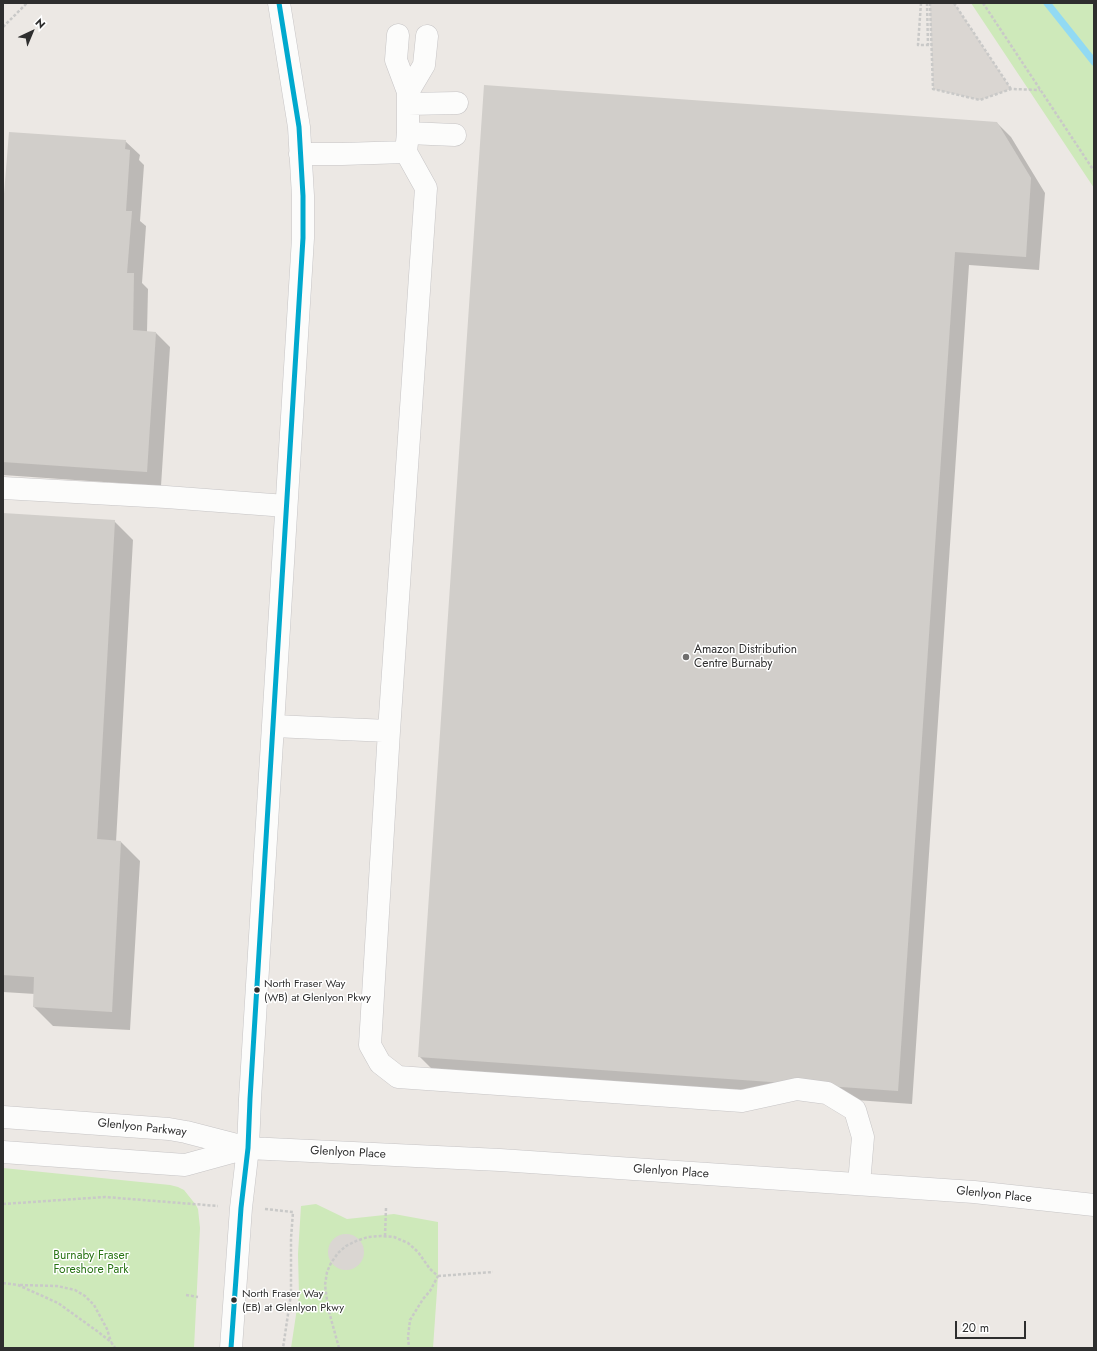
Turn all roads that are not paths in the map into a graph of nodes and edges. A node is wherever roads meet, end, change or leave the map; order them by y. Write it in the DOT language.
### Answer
graph roads {
  1 [pos="279,3"];
  2 [pos="398,35"];
  3 [pos="427,36"];
  4 [pos="408,98"];
  5 [pos="457,104"];
  6 [pos="455,135"];
  7 [pos="407,142"];
  8 [pos="300,154"];
  9 [pos="3,488"];
  10 [pos="286,506"];
  11 [pos="273,726"];
  12 [pos="389,731"];
  13 [pos="3,1117"];
  14 [pos="248,1148"];
  15 [pos="3,1152"];
  16 [pos="859,1184"];
  17 [pos="1094,1205"];
  18 [pos="231,1348"];
  1 -- 8 [label="street"];
  2 -- 4 [label="street"];
  3 -- 4 [label="street"];
  4 -- 5 [label="street"];
  4 -- 7 [label="street"];
  6 -- 7 [label="street"];
  7 -- 8 [label="street"];
  7 -- 12 [label="street"];
  8 -- 10 [label="street"];
  9 -- 10 [label="street"];
  10 -- 11 [label="street"];
  11 -- 12 [label="street"];
  11 -- 14 [label="street"];
  12 -- 16 [label="street"];
  13 -- 14 [label="street, Glenlyon Parkway"];
  14 -- 15 [label="street"];
  14 -- 16 [label="street, Glenlyon Place"];
  14 -- 18 [label="street"];
  16 -- 17 [label="street, Glenlyon Place"];
}
